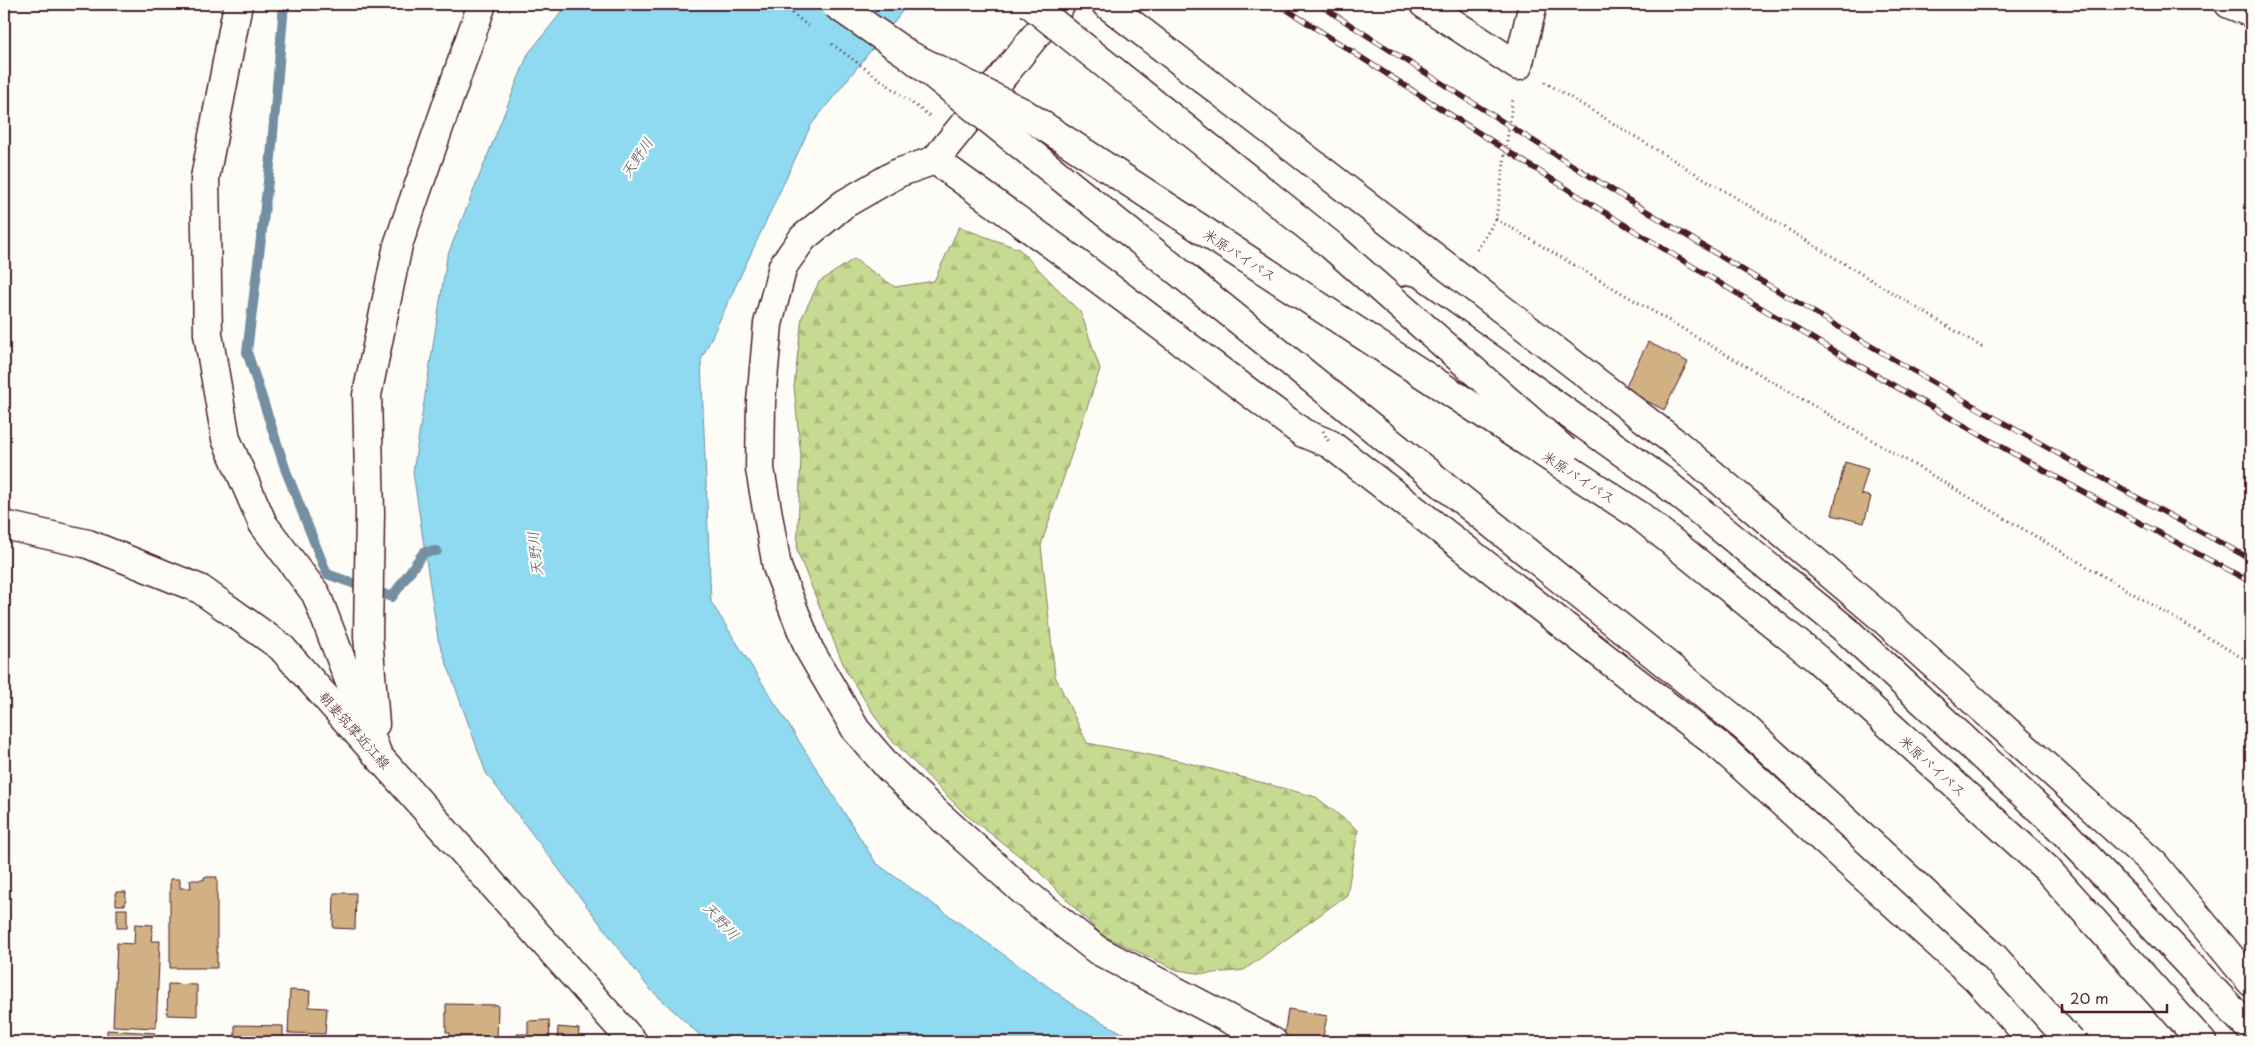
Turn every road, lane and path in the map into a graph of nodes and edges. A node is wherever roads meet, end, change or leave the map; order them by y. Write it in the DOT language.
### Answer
graph roads {
  1 [pos="238,4"];
  2 [pos="482,4"];
  3 [pos="835,4"];
  4 [pos="1030,4"];
  5 [pos="1061,4"];
  6 [pos="1106,4"];
  7 [pos="1424,4"];
  8 [pos="1533,4"];
  9 [pos="2228,4"];
  10 [pos="2251,13"];
  11 [pos="909,55"];
  12 [pos="1518,66"];
  13 [pos="936,160"];
  14 [pos="1496,219"];
  15 [pos="1332,246"];
  16 [pos="1460,276"];
  17 [pos="1985,349"];
  18 [pos="1640,516"];
  19 [pos="4,525"];
  20 [pos="2251,663"];
  21 [pos="377,753"];
  22 [pos="2251,982"];
  23 [pos="2251,1030"];
  24 [pos="633,1042"];
  25 [pos="1273,1042"];
  26 [pos="2034,1042"];
  27 [pos="2071,1042"];
  28 [pos="2202,1042"];
  1 -- 21 [label="main road"];
  2 -- 21 [label="main road"];
  3 -- 11 [label="main road, 米原バイパス, bridge"];
  4 -- 15 [label="main road, 米原バイパス, bridge"];
  5 -- 13 [label="main road"];
  6 -- 16 [label="main road"];
  7 -- 12 [label="main road"];
  8 -- 12 [label="main road"];
  9 -- 10 [label="main road"];
  11 -- 18 [label="main road, 米原バイパス, bridge"];
  11 -- 27 [label="main road, bridge"];
  12 -- 14 [label="path"];
  12 -- 17 [label="path"];
  13 -- 25 [label="main road"];
  13 -- 26 [label="main road"];
  14 -- 16 [label="path"];
  14 -- 20 [label="path"];
  15 -- 18 [label="main road, 米原バイパス, bridge"];
  15 -- 23 [label="main road, bridge"];
  16 -- 22 [label="main road"];
  18 -- 28 [label="main road, 米原バイパス"];
  19 -- 21 [label="main road, 朝妻筑摩近江線"];
  21 -- 24 [label="main road, 朝妻筑摩近江線"];
}
